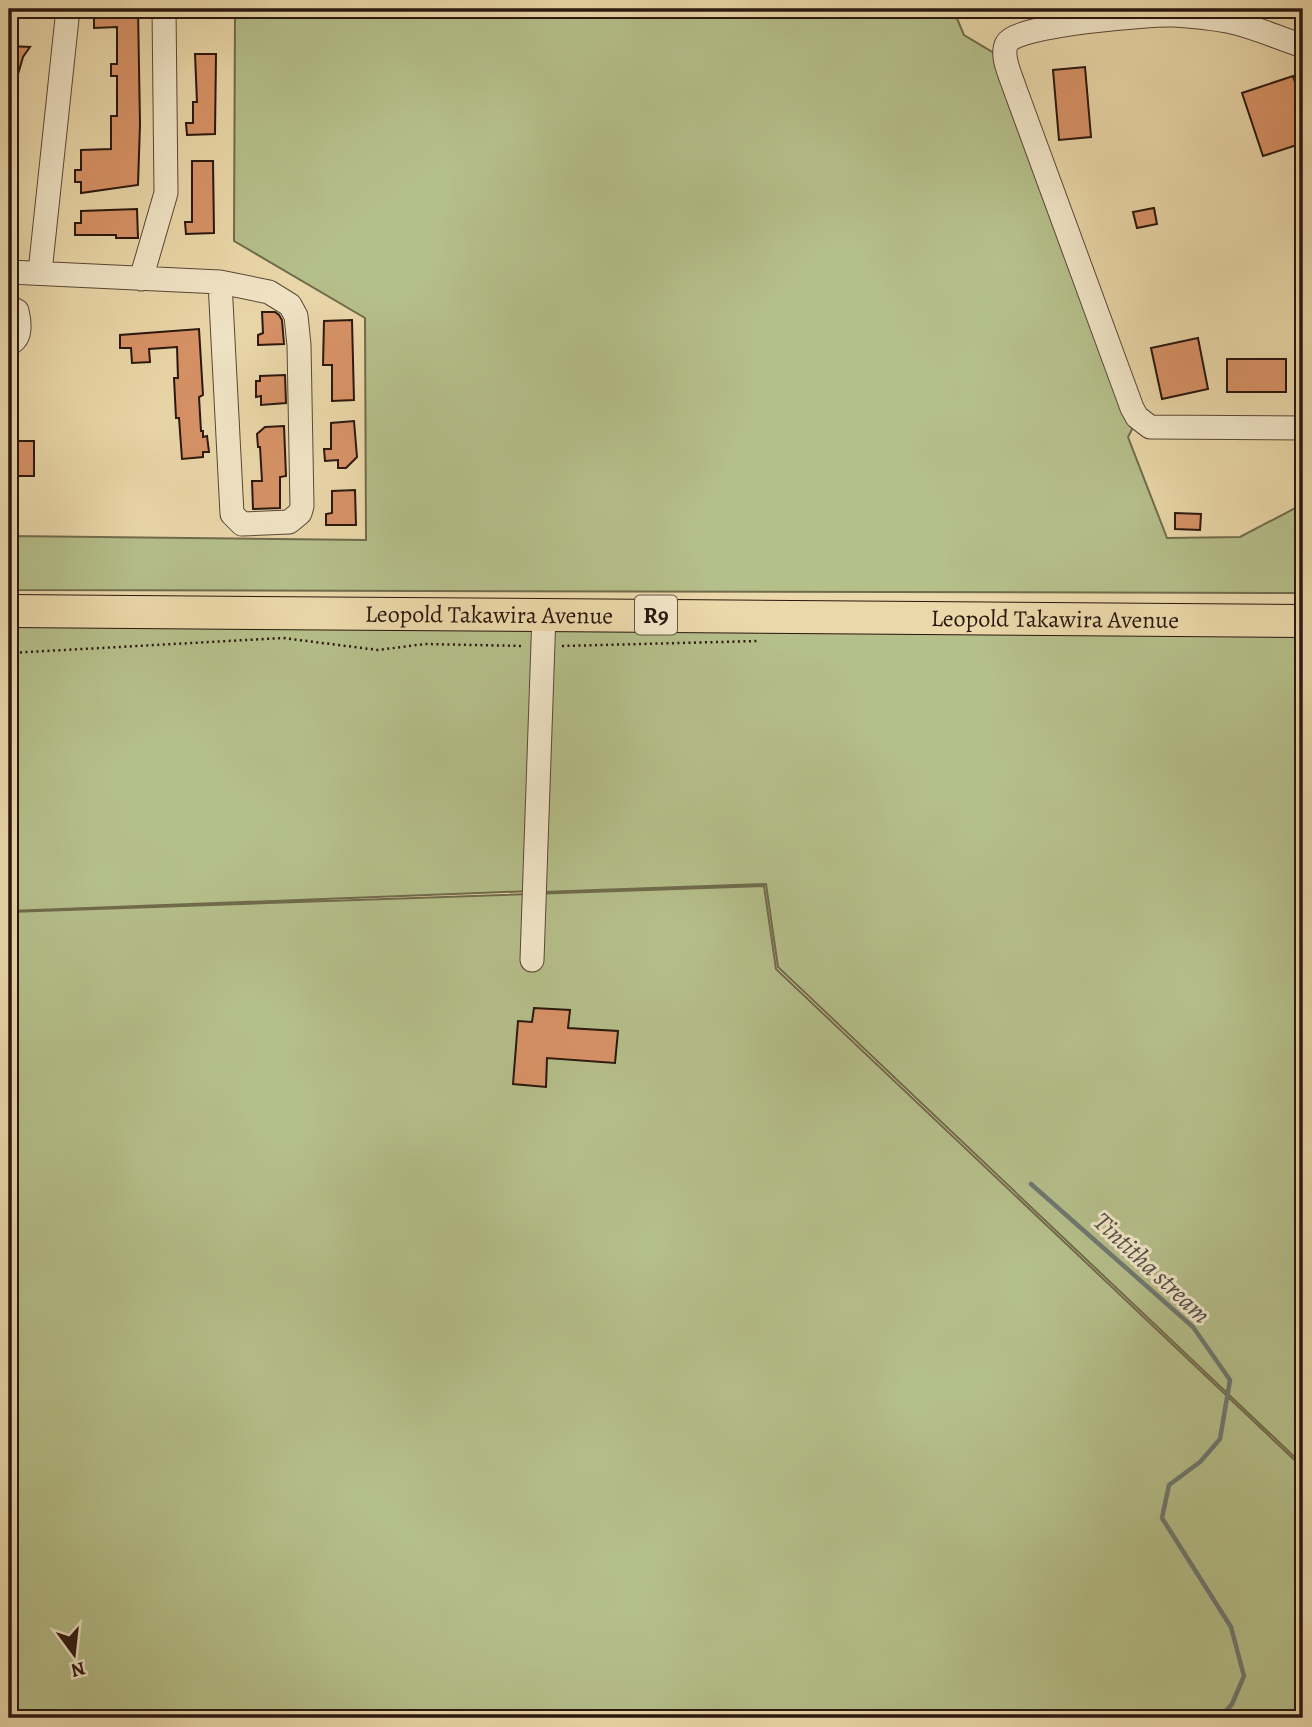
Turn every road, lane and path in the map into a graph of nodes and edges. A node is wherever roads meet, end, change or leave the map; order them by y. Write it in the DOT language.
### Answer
graph roads {
  1 [pos="68,9"];
  2 [pos="164,9"];
  3 [pos="1303,46"];
  4 [pos="9,272"];
  5 [pos="40,272"];
  6 [pos="141,279"];
  7 [pos="220,282"];
  8 [pos="9,307"];
  9 [pos="9,344"];
  10 [pos="1303,428"];
  11 [pos="9,611"];
  12 [pos="544,614"];
  13 [pos="1303,621"];
  14 [pos="544,647"];
  15 [pos="9,653"];
  16 [pos="532,960"];
  1 -- 5 [label="street"];
  2 -- 6 [label="street"];
  3 -- 10 [label="street"];
  4 -- 5 [label="street"];
  5 -- 6 [label="street"];
  6 -- 7 [label="street"];
  7 -- 7 [label="street"];
  8 -- 9 [label="street"];
  11 -- 12 [label="highway, Leopold Takawira Avenue / R9"];
  12 -- 13 [label="highway, Leopold Takawira Avenue / R9"];
  12 -- 14 [label="street"];
  14 -- 15 [label="path"];
  14 -- 16 [label="street"];
}
